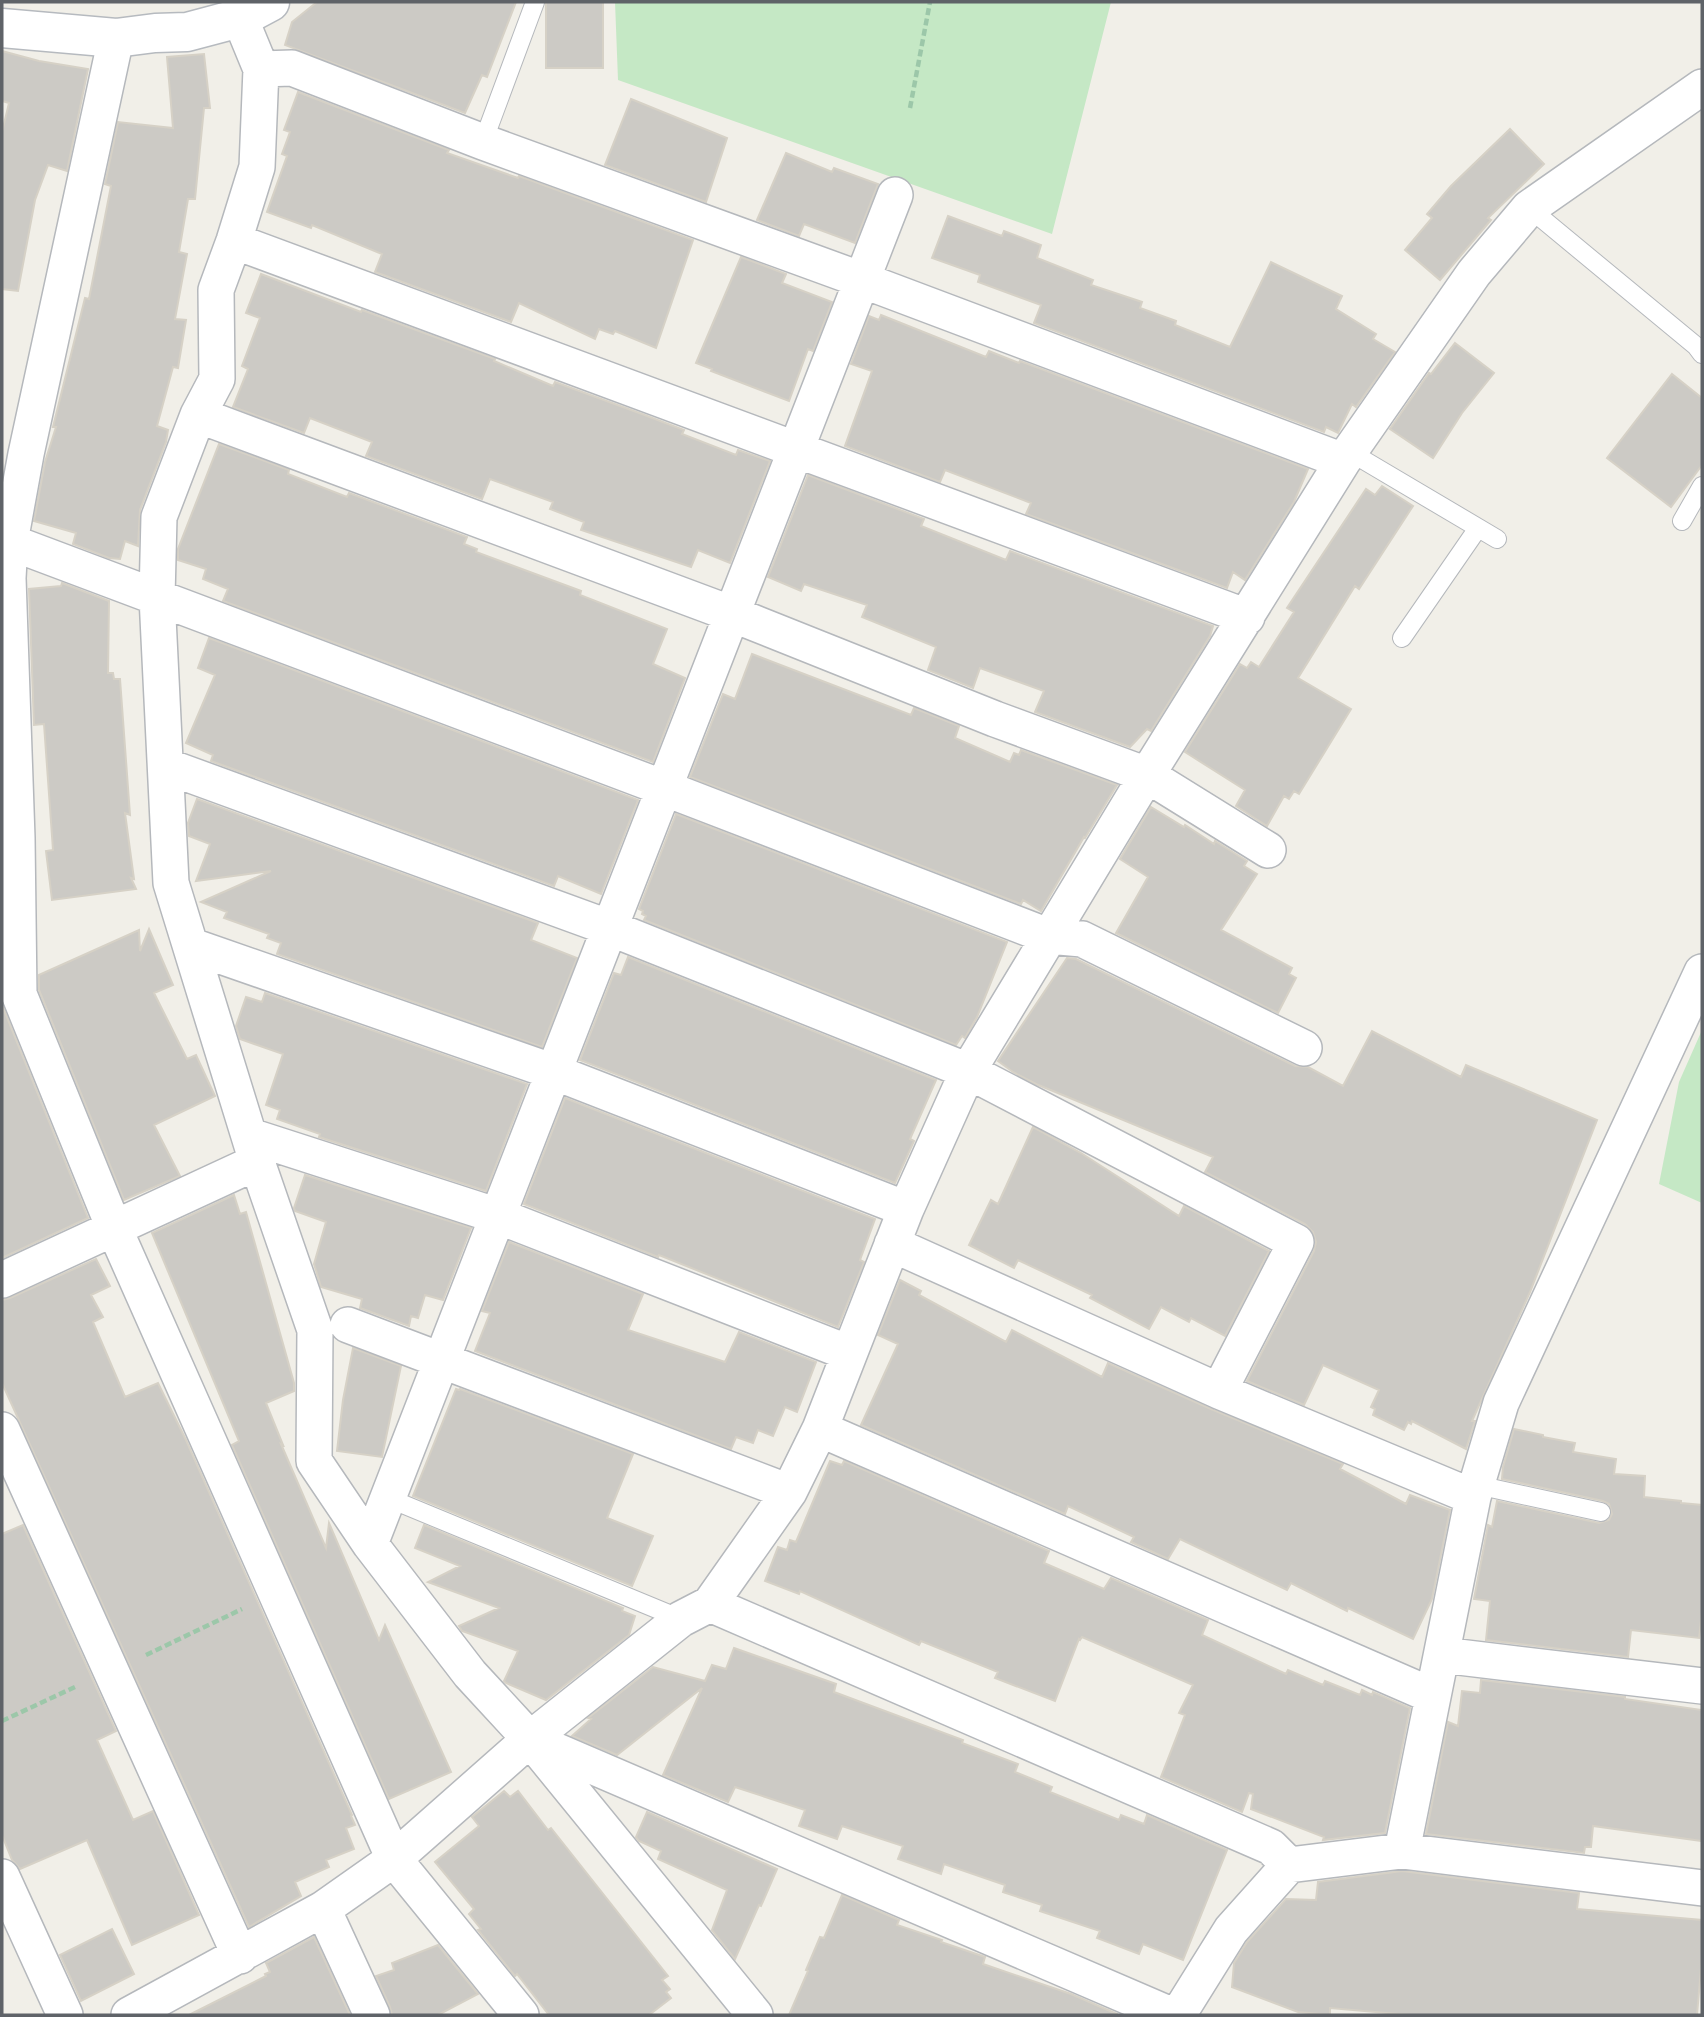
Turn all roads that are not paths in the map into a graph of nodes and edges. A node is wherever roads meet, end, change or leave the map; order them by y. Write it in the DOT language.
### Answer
graph roads {
  1 [pos="534,2"];
  2 [pos="255,10"];
  3 [pos="2,28"];
  4 [pos="116,38"];
  5 [pos="261,69"];
  6 [pos="1702,87"];
  7 [pos="483,142"];
  8 [pos="895,195"];
  9 [pos="1530,208"];
  10 [pos="234,241"];
  11 [pos="862,281"];
  12 [pos="1702,354"];
  13 [pos="198,415"];
  14 [pos="796,450"];
  15 [pos="14,453"];
  16 [pos="1347,456"];
  17 [pos="1702,486"];
  18 [pos="1682,521"];
  19 [pos="1478,528"];
  20 [pos="1497,539"];
  21 [pos="10,542"];
  22 [pos="5,578"];
  23 [pos="157,597"];
  24 [pos="732,614"];
  25 [pos="1247,617"];
  26 [pos="1402,638"];
  27 [pos="7,716"];
  28 [pos="166,766"];
  29 [pos="1147,775"];
  30 [pos="664,788"];
  31 [pos="9,838"];
  32 [pos="1268,850"];
  33 [pos="610,928"];
  34 [pos="1048,936"];
  35 [pos="192,946"];
  36 [pos="1702,972"];
  37 [pos="10,998"];
  38 [pos="1304,1048"];
  39 [pos="968,1071"];
  40 [pos="554,1072"];
  41 [pos="253,1149"];
  42 [pos="906,1209"];
  43 [pos="498,1216"];
  44 [pos="114,1228"];
  45 [pos="892,1244"];
  46 [pos="2,1280"];
  47 [pos="348,1325"];
  48 [pos="849,1353"];
  49 [pos="442,1360"];
  50 [pos="1219,1391"];
  51 [pos="820,1429"];
  52 [pos="2,1430"];
  53 [pos="1475,1491"];
  54 [pos="789,1492"];
  55 [pos="388,1498"];
  56 [pos="1601,1512"];
  57 [pos="370,1544"];
  58 [pos="695,1612"];
  59 [pos="1441,1655"];
  60 [pos="1702,1686"];
  61 [pos="1433,1696"];
  62 [pos="530,1739"];
  63 [pos="1402,1852"];
  64 [pos="394,1859"];
  65 [pos="1289,1866"];
  66 [pos="2,1877"];
  67 [pos="1702,1888"];
  68 [pos="323,1909"];
  69 [pos="240,1956"];
  70 [pos="65,2015"];
  71 [pos="130,2015"];
  72 [pos="372,2015"];
  73 [pos="521,2015"];
  74 [pos="755,2015"];
  75 [pos="1171,2015"];
  76 [pos="1178,2015"];
  1 -- 7 [label="lane"];
  2 -- 4 [label="street"];
  2 -- 5 [label="street"];
  3 -- 4 [label="street"];
  4 -- 15 [label="street"];
  5 -- 7 [label="street"];
  5 -- 10 [label="street"];
  6 -- 9 [label="street"];
  7 -- 11 [label="street"];
  8 -- 11 [label="street"];
  9 -- 12 [label="lane"];
  9 -- 16 [label="street"];
  10 -- 13 [label="street"];
  10 -- 14 [label="street"];
  11 -- 14 [label="street"];
  11 -- 16 [label="street"];
  13 -- 23 [label="street"];
  13 -- 24 [label="street"];
  14 -- 24 [label="street"];
  14 -- 25 [label="street"];
  15 -- 21 [label="street"];
  16 -- 19 [label="lane"];
  16 -- 25 [label="street"];
  17 -- 18 [label="lane"];
  19 -- 20 [label="lane"];
  19 -- 26 [label="lane"];
  21 -- 22 [label="street"];
  21 -- 23 [label="street"];
  22 -- 27 [label="street"];
  23 -- 28 [label="street"];
  23 -- 30 [label="street"];
  24 -- 29 [label="street"];
  24 -- 30 [label="street"];
  25 -- 29 [label="street"];
  27 -- 31 [label="street"];
  28 -- 33 [label="street"];
  28 -- 35 [label="street"];
  29 -- 32 [label="street"];
  29 -- 34 [label="street"];
  30 -- 33 [label="street"];
  30 -- 34 [label="street"];
  31 -- 37 [label="street"];
  33 -- 39 [label="street"];
  33 -- 40 [label="street"];
  34 -- 38 [label="street"];
  34 -- 39 [label="street"];
  35 -- 40 [label="street"];
  35 -- 41 [label="street"];
  36 -- 53 [label="street"];
  37 -- 44 [label="street"];
  39 -- 42 [label="street"];
  39 -- 50 [label="street"];
  40 -- 42 [label="street"];
  40 -- 43 [label="street"];
  41 -- 43 [label="street"];
  41 -- 44 [label="street"];
  41 -- 57 [label="street"];
  42 -- 45 [label="street"];
  43 -- 48 [label="street"];
  43 -- 49 [label="street"];
  44 -- 46 [label="street"];
  44 -- 64 [label="street"];
  45 -- 48 [label="street"];
  45 -- 50 [label="street"];
  47 -- 49 [label="street"];
  48 -- 51 [label="street"];
  49 -- 54 [label="street"];
  49 -- 55 [label="street"];
  50 -- 53 [label="street"];
  51 -- 54 [label="street"];
  51 -- 61 [label="street"];
  52 -- 69 [label="street"];
  53 -- 56 [label="lane"];
  53 -- 59 [label="street"];
  54 -- 58 [label="street"];
  55 -- 57 [label="street"];
  55 -- 58 [label="lane"];
  57 -- 62 [label="street"];
  58 -- 62 [label="street"];
  58 -- 65 [label="street"];
  59 -- 60 [label="street"];
  59 -- 61 [label="street"];
  61 -- 63 [label="street"];
  62 -- 64 [label="street"];
  62 -- 74 [label="street"];
  62 -- 75 [label="street"];
  63 -- 65 [label="street"];
  63 -- 67 [label="street"];
  64 -- 68 [label="street"];
  64 -- 73 [label="street"];
  65 -- 76 [label="street"];
  66 -- 70 [label="street"];
  68 -- 69 [label="street"];
  68 -- 72 [label="street"];
  69 -- 71 [label="street"];
}
